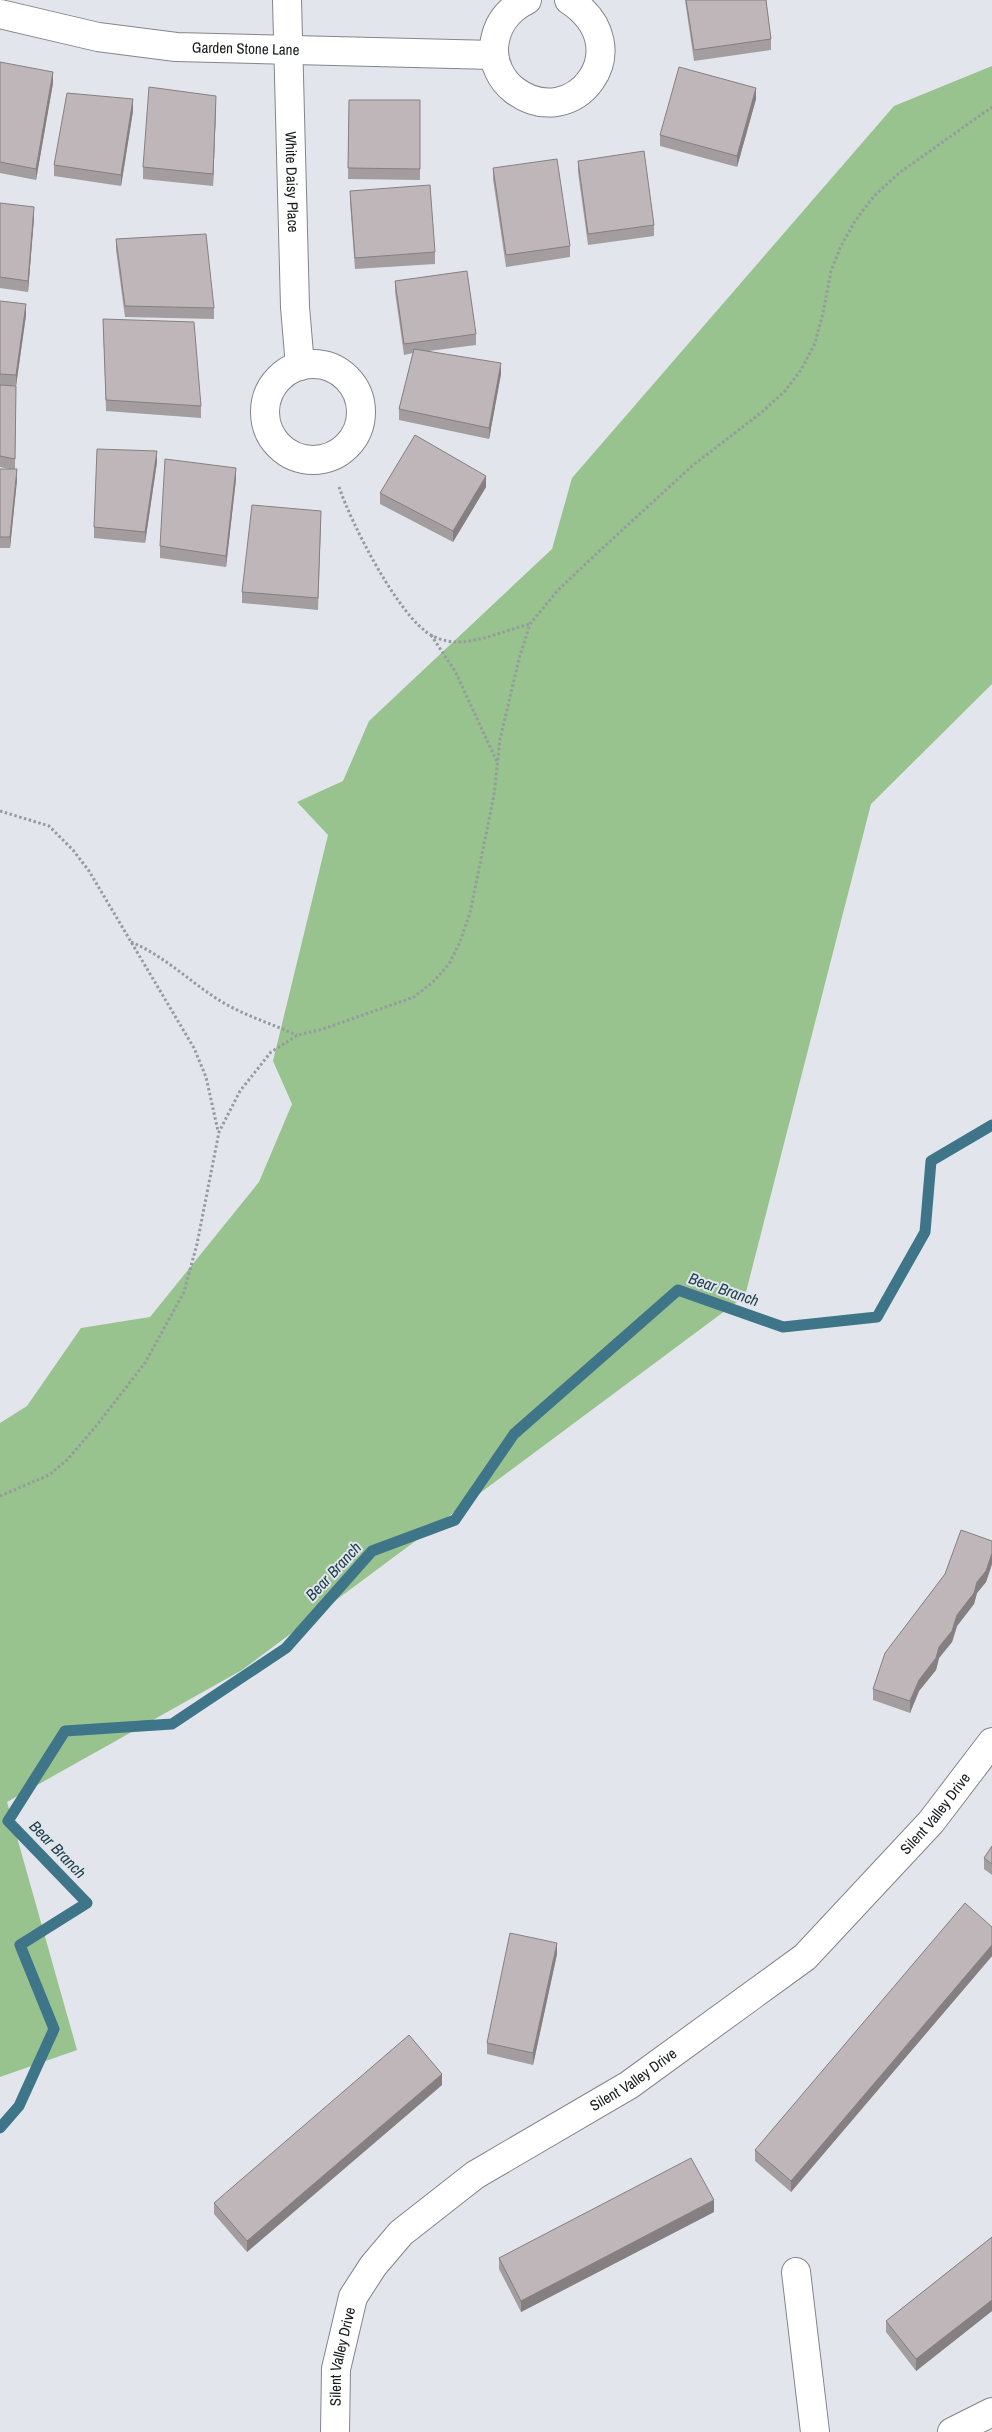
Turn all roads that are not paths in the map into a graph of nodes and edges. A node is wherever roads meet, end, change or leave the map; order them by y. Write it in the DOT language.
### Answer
graph roads {
  1 [pos="287,0"];
  2 [pos="527,0"];
  3 [pos="569,0"];
  4 [pos="0,14"];
  5 [pos="288,50"];
  6 [pos="494,55"];
  7 [pos="300,366"];
  8 [pos="992,1742"];
  9 [pos="796,2272"];
  10 [pos="992,2412"];
  11 [pos="335,2432"];
  12 [pos="815,2432"];
  13 [pos="952,2432"];
  1 -- 5 [label="street, White Daisy Place"];
  2 -- 6 [label="street"];
  3 -- 6 [label="street"];
  4 -- 5 [label="street, Garden Stone Lane"];
  5 -- 6 [label="street, Garden Stone Lane"];
  5 -- 7 [label="street, White Daisy Place"];
  8 -- 11 [label="street, Silent Valley Drive"];
  9 -- 12 [label="street"];
  10 -- 13 [label="street"];
}
